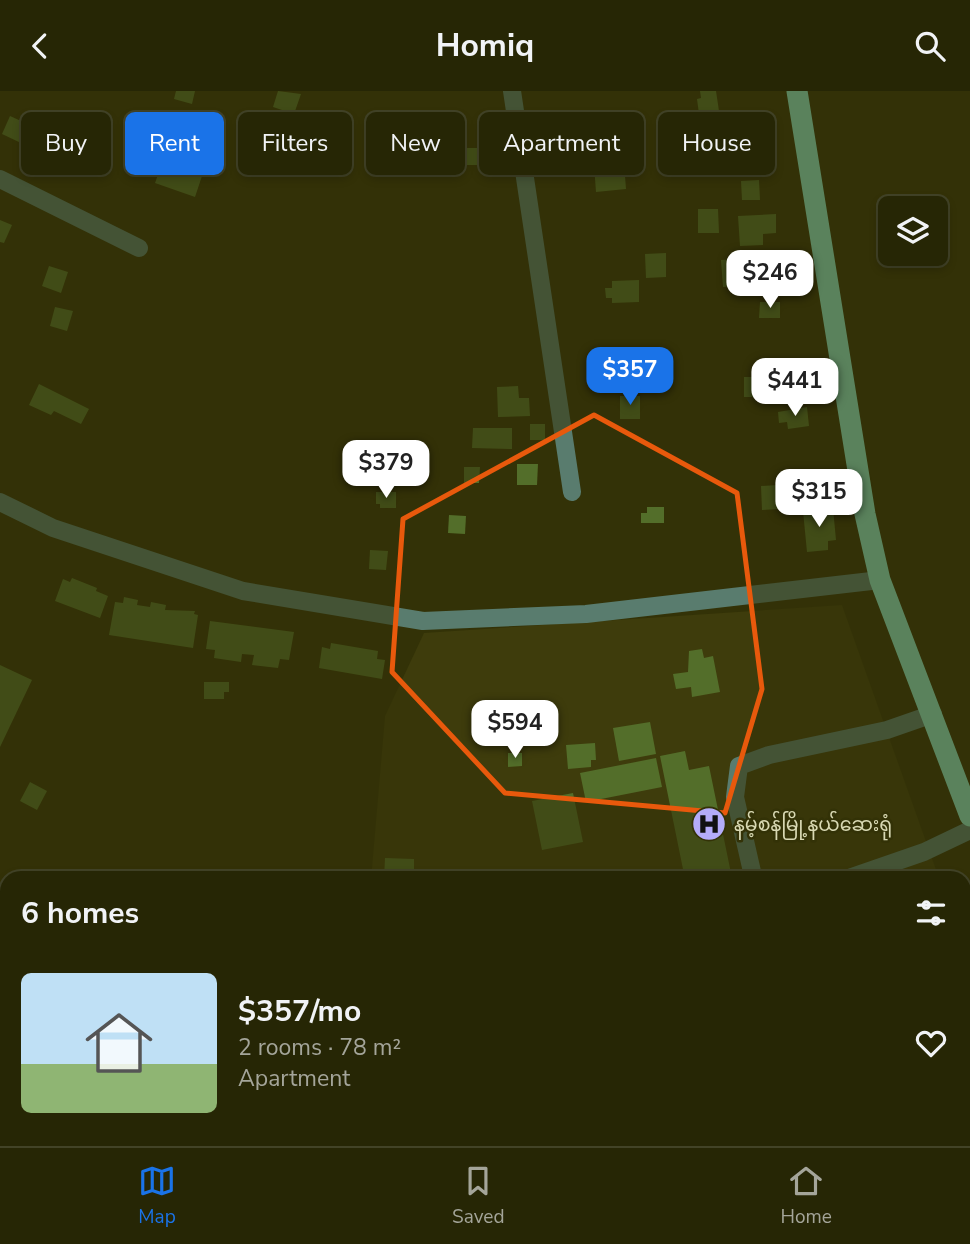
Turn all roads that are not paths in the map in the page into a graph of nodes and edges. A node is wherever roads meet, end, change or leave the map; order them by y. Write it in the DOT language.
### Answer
graph roads {
  1 [pos="512,91"];
  2 [pos="797,91"];
  3 [pos="0,179"];
  4 [pos="139,248"];
  5 [pos="572,492"];
  6 [pos="0,502"];
  7 [pos="880,580"];
  8 [pos="933,714"];
  9 [pos="970,815"];
  10 [pos="970,829"];
  11 [pos="752,871"];
  12 [pos="869,871"];
  1 -- 5 [label="street"];
  2 -- 7 [label="highway"];
  3 -- 4 [label="street"];
  6 -- 7 [label="street"];
  7 -- 8 [label="highway"];
  8 -- 9 [label="highway"];
  8 -- 11 [label="street"];
  10 -- 12 [label="street"];
}
